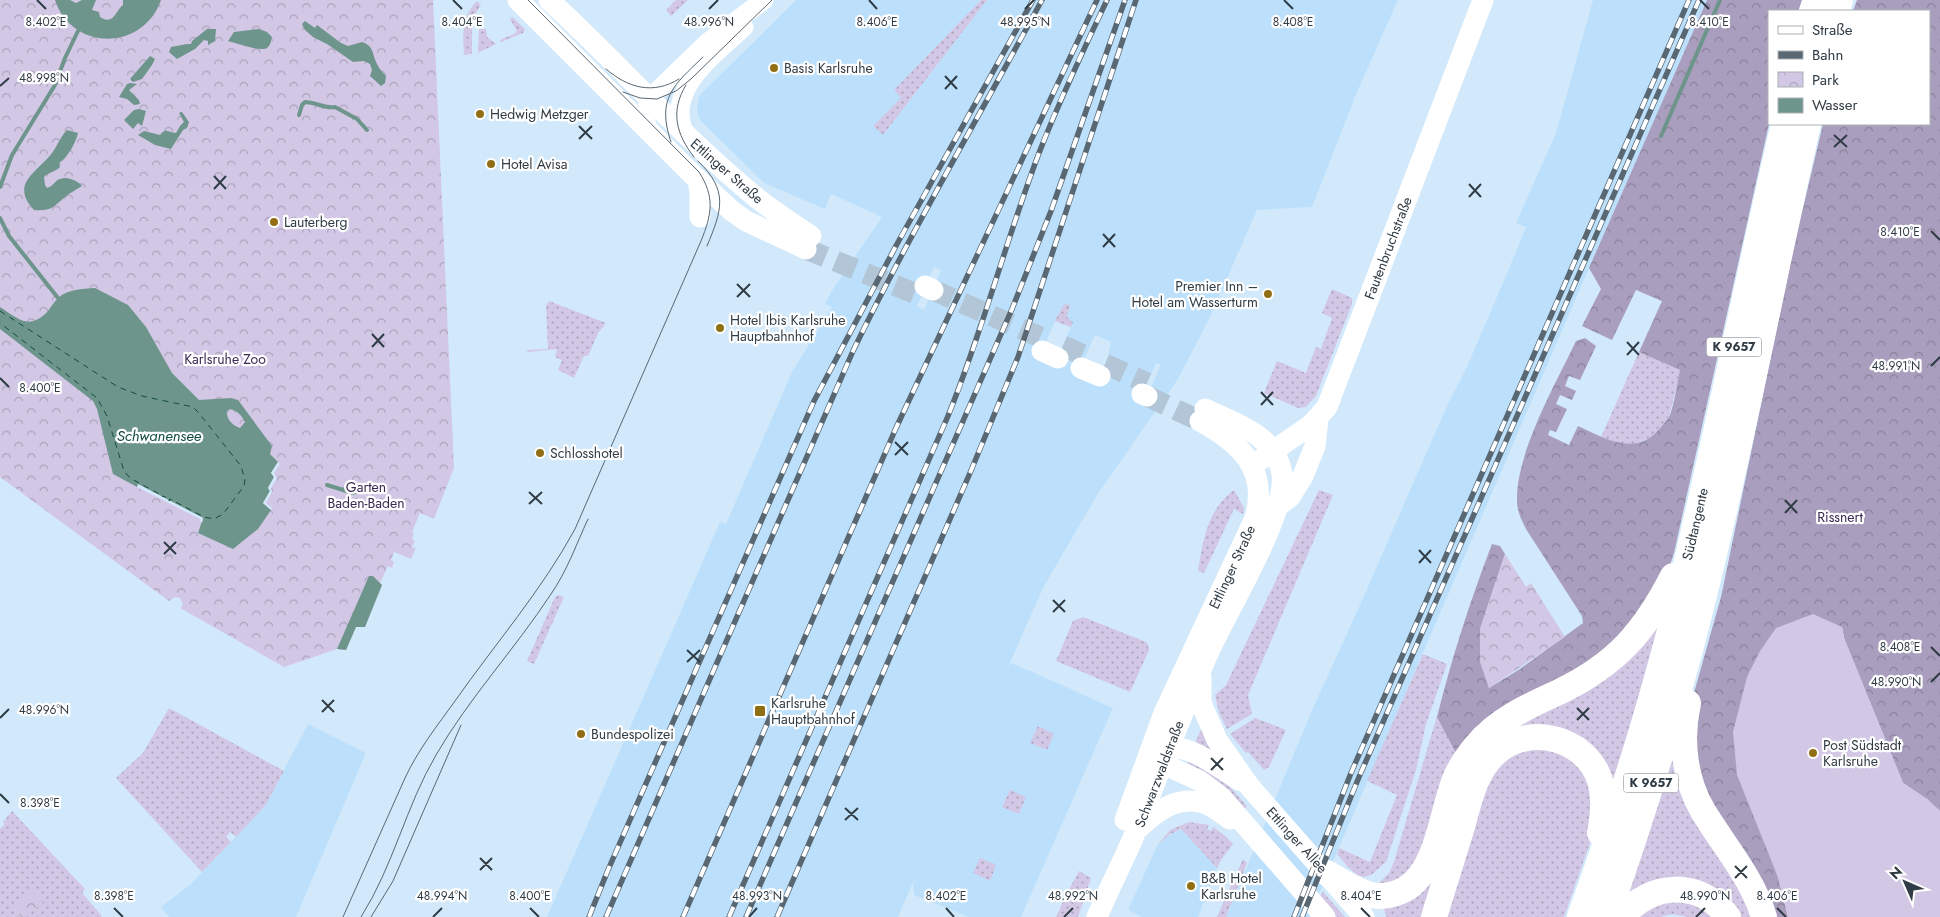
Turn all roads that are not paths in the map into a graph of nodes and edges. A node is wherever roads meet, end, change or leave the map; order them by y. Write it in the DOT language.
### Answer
graph roads {
  1 [pos="518,0"];
  2 [pos="549,0"];
  3 [pos="766,0"];
  4 [pos="1483,0"];
  5 [pos="649,99"];
  6 [pos="1784,125"];
  7 [pos="1808,125"];
  8 [pos="648,130"];
  9 [pos="684,132"];
  10 [pos="698,179"];
  11 [pos="700,217"];
  12 [pos="1318,419"];
  13 [pos="1273,452"];
  14 [pos="1253,465"];
  15 [pos="1277,506"];
  16 [pos="1690,544"];
  17 [pos="1690,648"];
  18 [pos="1202,667"];
  19 [pos="1158,728"];
  20 [pos="1159,755"];
  21 [pos="1252,790"];
  22 [pos="1242,823"];
  23 [pos="1137,830"];
  24 [pos="1599,866"];
  25 [pos="1327,874"];
  26 [pos="1113,879"];
  27 [pos="1320,911"];
  28 [pos="1097,917"];
  29 [pos="1364,917"];
  30 [pos="1434,917"];
  31 [pos="1580,917"];
  32 [pos="1606,917"];
  33 [pos="1622,917"];
  34 [pos="1728,917"];
  35 [pos="1764,917"];
  1 -- 8 [label="main road, Ettlinger Straße"];
  2 -- 5 [label="main road, Ettlinger Straße"];
  3 -- 5 [label="street"];
  3 -- 9 [label="street"];
  4 -- 12 [label="main road, Fautenbruchstraße"];
  5 -- 8 [label="street"];
  5 -- 9 [label="main road, Ettlinger Straße"];
  6 -- 16 [label="highway, Südtangente / K 9657"];
  7 -- 17 [label="highway, Südtangente / K 9657"];
  8 -- 10 [label="main road, Ettlinger Straße"];
  9 -- 10 [label="main road, Ettlinger Straße"];
  10 -- 11 [label="main road"];
  12 -- 13 [label="main road, Fautenbruchstraße"];
  12 -- 15 [label="main road"];
  13 -- 14 [label="main road, Fautenbruchstraße"];
  13 -- 14 [label="main road, Ettlinger Straße"];
  13 -- 15 [label="main road, Ettlinger Straße"];
  14 -- 19 [label="main road, Ettlinger Straße"];
  15 -- 18 [label="main road, Ettlinger Straße"];
  16 -- 24 [label="highway, Südtangente / K 9657"];
  16 -- 25 [label="highway"];
  17 -- 32 [label="highway, Südtangente / K 9657"];
  17 -- 35 [label="highway"];
  18 -- 20 [label="main road, Schwarzwaldstraße"];
  18 -- 21 [label="main road"];
  19 -- 20 [label="main road, Schwarzwaldstraße"];
  20 -- 21 [label="main road"];
  20 -- 22 [label="main road"];
  20 -- 23 [label="main road, Schwarzwaldstraße"];
  20 -- 26 [label="main road, Schwarzwaldstraße"];
  21 -- 25 [label="main road, Ettlinger Allee"];
  22 -- 23 [label="main road"];
  22 -- 27 [label="main road"];
  23 -- 26 [label="main road, Schwarzwaldstraße"];
  24 -- 30 [label="highway"];
  24 -- 31 [label="highway, Südtangente / K 9657"];
  25 -- 29 [label="main road, Ettlinger Allee"];
  26 -- 28 [label="main road, Schwarzwaldstraße"];
  33 -- 34 [label="highway"];
}
